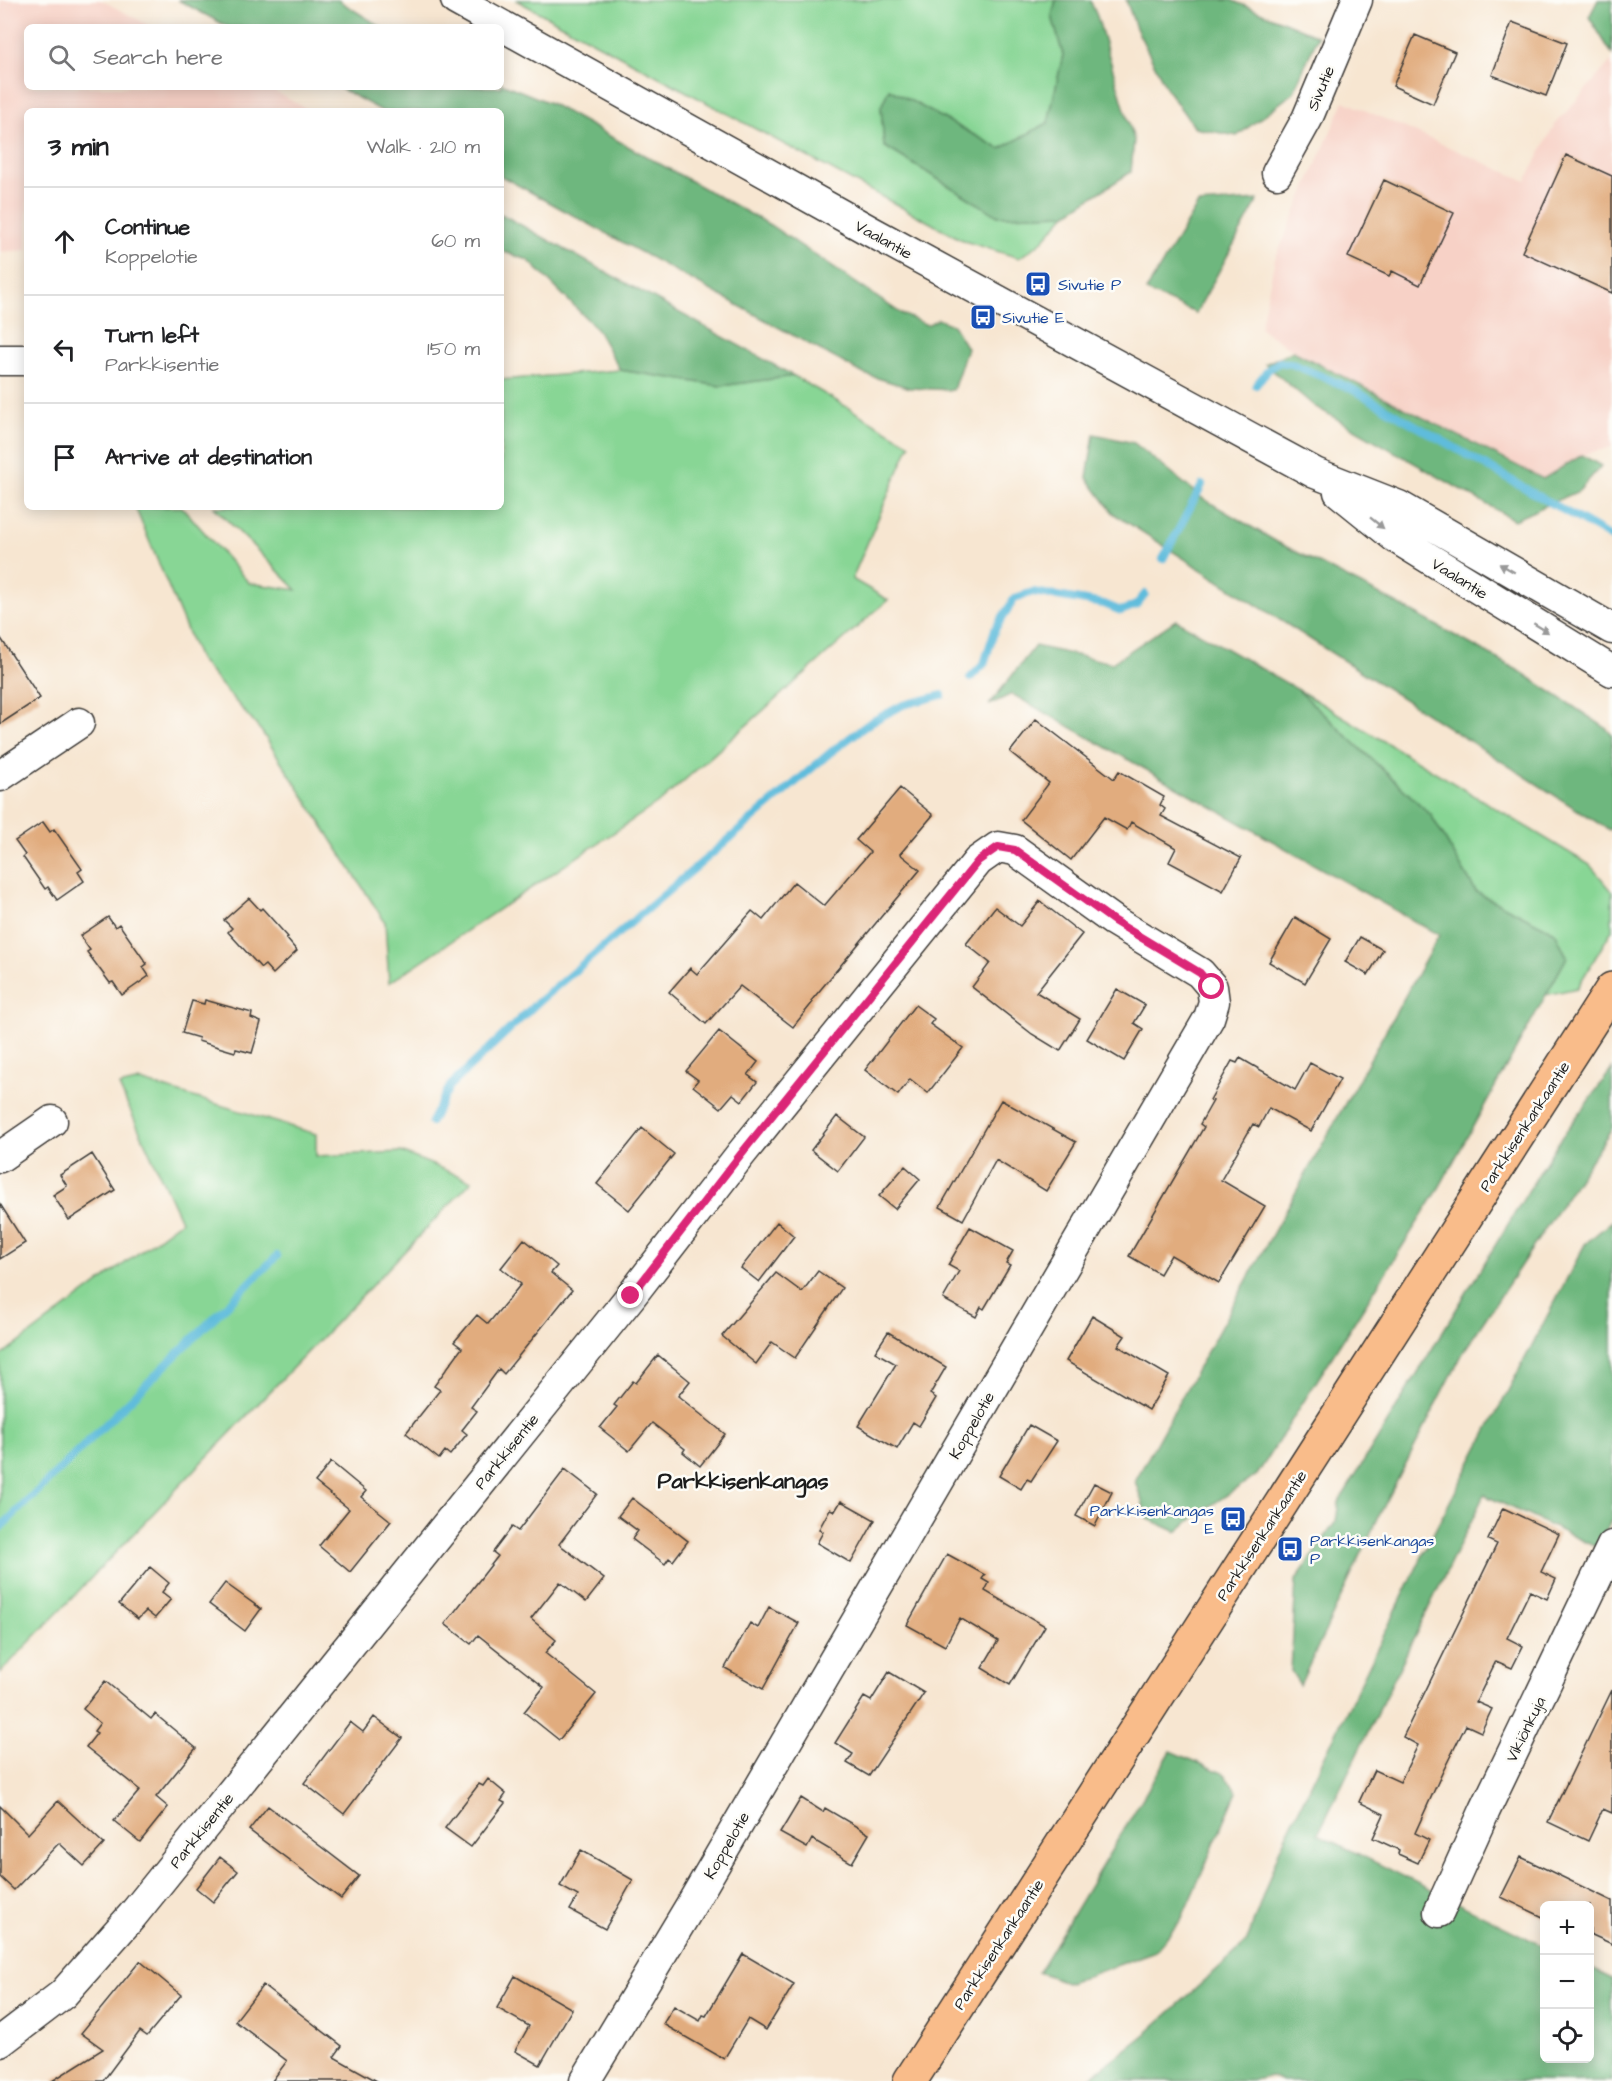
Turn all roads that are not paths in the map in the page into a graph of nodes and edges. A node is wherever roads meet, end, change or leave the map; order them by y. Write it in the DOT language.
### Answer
graph roads {
  1 [pos="456,0"];
  2 [pos="1358,0"];
  3 [pos="499,24"];
  4 [pos="504,27"];
  5 [pos="1277,173"];
  6 [pos="0,360"];
  7 [pos="24,360"];
  8 [pos="1315,473"];
  9 [pos="1612,628"];
  10 [pos="1612,671"];
  11 [pos="79,723"];
  12 [pos="0,776"];
  13 [pos="998,847"];
  14 [pos="1612,989"];
  15 [pos="51,1121"];
  16 [pos="0,1158"];
  17 [pos="1612,1546"];
  18 [pos="1439,1912"];
  19 [pos="0,2042"];
  20 [pos="585,2081"];
  21 [pos="910,2081"];
  1 -- 3 [label="street, Vaalantie"];
  2 -- 5 [label="street, Sivutie"];
  4 -- 8 [label="street, Vaalantie"];
  6 -- 7 [label="street"];
  9 -- 8 [label="street, Vaalantie, one-way"];
  8 -- 10 [label="street, Vaalantie, one-way"];
  11 -- 12 [label="street"];
  13 -- 19 [label="street, Parkkisentie"];
  13 -- 20 [label="street, Koppelotie"];
  14 -- 21 [label="main road, Parkkisenkankaantie"];
  15 -- 16 [label="street"];
  17 -- 18 [label="street, Vikiönkuja"];
}
